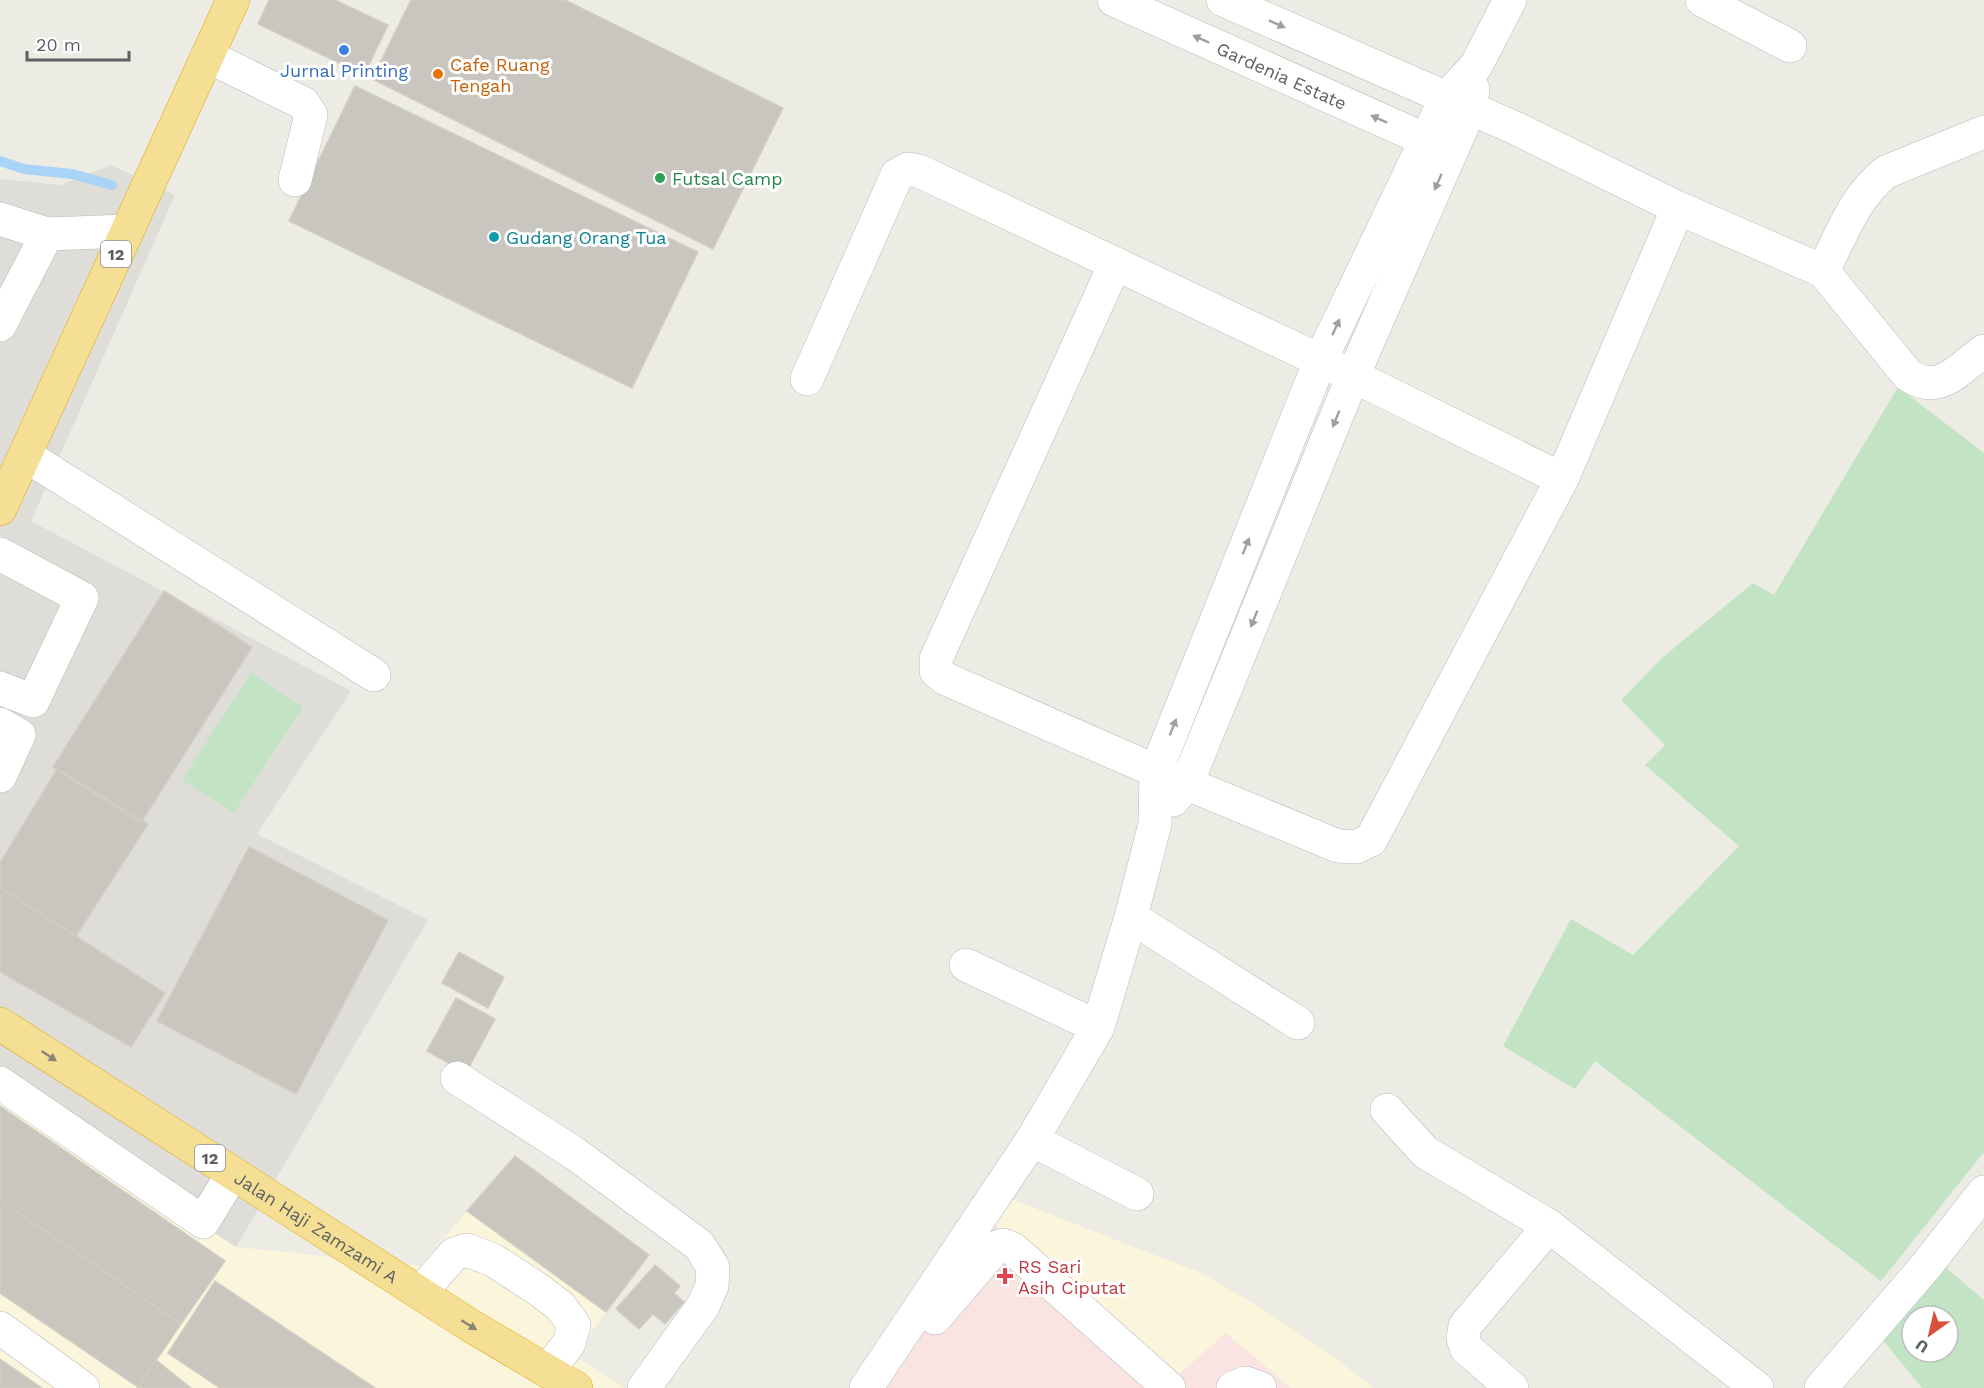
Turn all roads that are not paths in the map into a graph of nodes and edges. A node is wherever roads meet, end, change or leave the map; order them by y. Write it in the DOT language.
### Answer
graph roads {
  1 [pos="233,0"];
  2 [pos="1114,0"];
  3 [pos="1223,0"];
  4 [pos="1510,0"];
  5 [pos="1702,0"];
  6 [pos="1790,46"];
  7 [pos="207,56"];
  8 [pos="1458,103"];
  9 [pos="1984,132"];
  10 [pos="1438,146"];
  11 [pos="295,180"];
  12 [pos="1678,208"];
  13 [pos="0,219"];
  14 [pos="127,231"];
  15 [pos="47,234"];
  16 [pos="1114,264"];
  17 [pos="1823,271"];
  18 [pos="0,325"];
  19 [pos="1984,351"];
  20 [pos="1320,361"];
  21 [pos="1353,376"];
  22 [pos="807,379"];
  23 [pos="25,455"];
  24 [pos="1563,479"];
  25 [pos="0,509"];
  26 [pos="0,554"];
  27 [pos="374,675"];
  28 [pos="0,688"];
  29 [pos="0,724"];
  30 [pos="1156,771"];
  31 [pos="0,776"];
  32 [pos="1187,783"];
  33 [pos="1155,824"];
  34 [pos="1131,917"];
  35 [pos="966,965"];
  36 [pos="1298,1023"];
  37 [pos="0,1024"];
  38 [pos="1098,1027"];
  39 [pos="457,1078"];
  40 [pos="0,1083"];
  41 [pos="1387,1110"];
  42 [pos="1032,1140"];
  43 [pos="233,1173"];
  44 [pos="1137,1194"];
  45 [pos="1982,1198"];
  46 [pos="1549,1226"];
  47 [pos="420,1293"];
  48 [pos="0,1328"];
  49 [pos="548,1371"];
  50 [pos="83,1388"];
  51 [pos="576,1388"];
  52 [pos="644,1388"];
  53 [pos="866,1388"];
  54 [pos="880,1388"];
  55 [pos="1169,1388"];
  56 [pos="1233,1388"];
  57 [pos="1260,1388"];
  58 [pos="1512,1388"];
  59 [pos="1757,1388"];
  60 [pos="1821,1388"];
  1 -- 7 [label="highway, 12"];
  10 -- 2 [label="street, Gardenia Estate, one-way"];
  3 -- 8 [label="street, one-way"];
  4 -- 8 [label="street"];
  5 -- 6 [label="street"];
  7 -- 11 [label="street"];
  7 -- 14 [label="highway, 12"];
  8 -- 10 [label="street"];
  8 -- 12 [label="street"];
  9 -- 17 [label="street"];
  20 -- 10 [label="street, one-way"];
  10 -- 21 [label="street, one-way"];
  12 -- 17 [label="street"];
  12 -- 24 [label="street"];
  13 -- 15 [label="street"];
  14 -- 15 [label="street"];
  14 -- 23 [label="highway, 12"];
  15 -- 18 [label="street"];
  16 -- 20 [label="street"];
  16 -- 22 [label="street"];
  16 -- 30 [label="street"];
  17 -- 19 [label="street"];
  20 -- 21 [label="street"];
  30 -- 20 [label="street, one-way"];
  21 -- 24 [label="street"];
  21 -- 32 [label="street, one-way"];
  23 -- 25 [label="highway, 12"];
  23 -- 27 [label="street"];
  24 -- 32 [label="street"];
  26 -- 28 [label="street"];
  29 -- 31 [label="street"];
  30 -- 32 [label="street"];
  30 -- 33 [label="street"];
  32 -- 33 [label="street"];
  33 -- 34 [label="street"];
  34 -- 36 [label="street"];
  34 -- 38 [label="street"];
  35 -- 38 [label="street"];
  37 -- 43 [label="highway, Jalan Haji Zamzami A / 12, one-way"];
  38 -- 42 [label="street"];
  39 -- 52 [label="street"];
  40 -- 43 [label="street"];
  41 -- 46 [label="street"];
  42 -- 44 [label="street"];
  42 -- 53 [label="street"];
  43 -- 47 [label="highway, Jalan Haji Zamzami A / 12"];
  45 -- 60 [label="street"];
  46 -- 58 [label="street"];
  46 -- 59 [label="street"];
  47 -- 49 [label="highway, Jalan Haji Zamzami A / 12, one-way"];
  47 -- 49 [label="street"];
  48 -- 50 [label="street"];
  49 -- 51 [label="highway, Jalan Haji Zamzami A / 12"];
  54 -- 55 [label="street"];
  56 -- 57 [label="street"];
}
